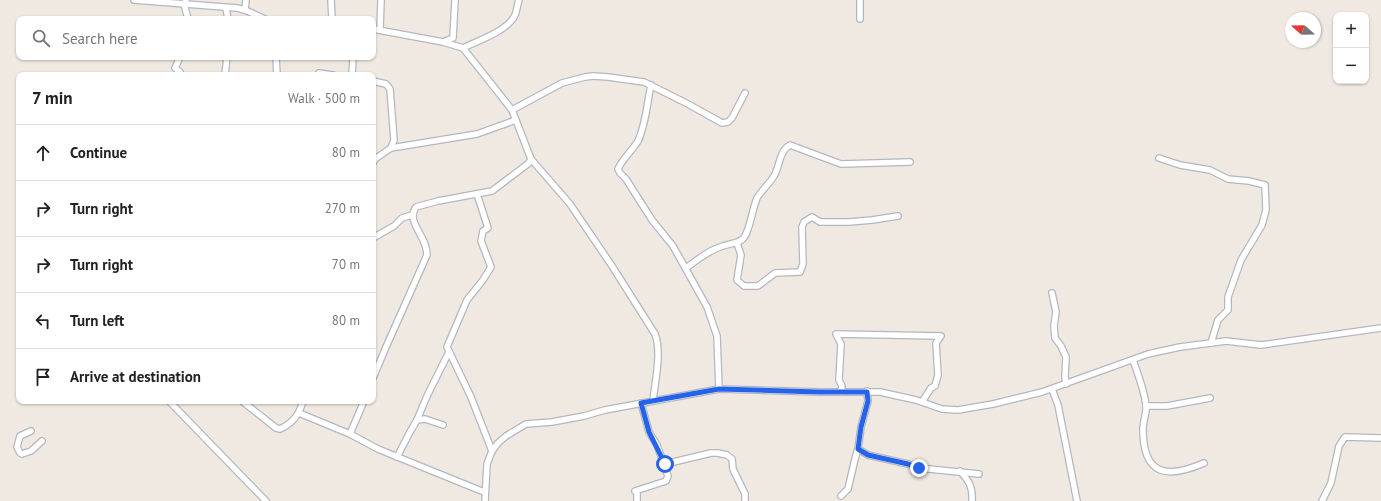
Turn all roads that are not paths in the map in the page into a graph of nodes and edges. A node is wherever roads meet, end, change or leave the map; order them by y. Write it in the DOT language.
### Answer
graph roads {
  1 [pos="134,0"];
  2 [pos="246,0"];
  3 [pos="331,0"];
  4 [pos="381,0"];
  5 [pos="455,0"];
  6 [pos="519,0"];
  7 [pos="860,0"];
  8 [pos="185,2"];
  9 [pos="226,8"];
  10 [pos="245,10"];
  11 [pos="187,16"];
  12 [pos="227,16"];
  13 [pos="258,16"];
  14 [pos="332,16"];
  15 [pos="860,18"];
  16 [pos="376,29"];
  17 [pos="380,30"];
  18 [pos="443,42"];
  19 [pos="463,48"];
  20 [pos="179,60"];
  21 [pos="227,60"];
  22 [pos="276,60"];
  23 [pos="353,60"];
  24 [pos="180,72"];
  25 [pos="225,72"];
  26 [pos="277,72"];
  27 [pos="352,72"];
  28 [pos="376,82"];
  29 [pos="651,85"];
  30 [pos="745,93"];
  31 [pos="512,110"];
  32 [pos="516,120"];
  33 [pos="391,148"];
  34 [pos="376,158"];
  35 [pos="1159,158"];
  36 [pos="532,159"];
  37 [pos="910,162"];
  38 [pos="477,194"];
  39 [pos="412,215"];
  40 [pos="898,216"];
  41 [pos="376,236"];
  42 [pos="737,242"];
  43 [pos="686,268"];
  44 [pos="1052,293"];
  45 [pos="1381,328"];
  46 [pos="1211,343"];
  47 [pos="449,352"];
  48 [pos="1133,360"];
  49 [pos="376,371"];
  50 [pos="1066,384"];
  51 [pos="719,389"];
  52 [pos="1052,389"];
  53 [pos="841,392"];
  54 [pos="867,392"];
  55 [pos="1210,398"];
  56 [pos="653,401"];
  57 [pos="922,402"];
  58 [pos="641,403"];
  59 [pos="172,404"];
  60 [pos="246,404"];
  61 [pos="302,404"];
  62 [pos="363,404"];
  63 [pos="1146,406"];
  64 [pos="299,413"];
  65 [pos="417,420"];
  66 [pos="443,425"];
  67 [pos="31,431"];
  68 [pos="350,434"];
  69 [pos="1381,438"];
  70 [pos="42,441"];
  71 [pos="858,449"];
  72 [pos="492,451"];
  73 [pos="397,457"];
  74 [pos="1204,463"];
  75 [pos="665,464"];
  76 [pos="960,471"];
  77 [pos="979,474"];
  78 [pos="484,492"];
  79 [pos="841,496"];
  80 [pos="266,501"];
  81 [pos="485,501"];
  82 [pos="637,501"];
  83 [pos="745,501"];
  84 [pos="972,501"];
  85 [pos="1077,501"];
  86 [pos="1322,501"];
  1 -- 8 [label="street"];
  2 -- 10 [label="street"];
  3 -- 14 [label="street"];
  4 -- 17 [label="street"];
  5 -- 18 [label="street"];
  6 -- 19 [label="street"];
  7 -- 15 [label="street"];
  8 -- 9 [label="street"];
  8 -- 11 [label="street"];
  9 -- 10 [label="street"];
  9 -- 12 [label="street"];
  10 -- 13 [label="street"];
  16 -- 17 [label="street"];
  17 -- 18 [label="street"];
  18 -- 19 [label="street"];
  19 -- 31 [label="street"];
  20 -- 24 [label="street"];
  21 -- 25 [label="street"];
  22 -- 26 [label="street"];
  23 -- 27 [label="street"];
  28 -- 33 [label="street"];
  29 -- 30 [label="street"];
  29 -- 31 [label="street"];
  29 -- 43 [label="street"];
  31 -- 32 [label="street"];
  32 -- 33 [label="street"];
  32 -- 36 [label="street"];
  33 -- 34 [label="street"];
  35 -- 46 [label="street"];
  36 -- 38 [label="street"];
  36 -- 56 [label="street"];
  37 -- 42 [label="street"];
  38 -- 39 [label="street"];
  38 -- 47 [label="street"];
  39 -- 41 [label="street"];
  39 -- 49 [label="street"];
  40 -- 42 [label="street"];
  42 -- 43 [label="street"];
  43 -- 51 [label="street"];
  44 -- 50 [label="street"];
  45 -- 46 [label="street"];
  46 -- 48 [label="street"];
  47 -- 65 [label="street"];
  47 -- 72 [label="street"];
  48 -- 50 [label="street"];
  48 -- 63 [label="street"];
  50 -- 52 [label="street"];
  51 -- 53 [label="street"];
  51 -- 56 [label="street"];
  52 -- 57 [label="street"];
  52 -- 85 [label="street"];
  53 -- 54 [label="street"];
  53 -- 57 [label="street"];
  54 -- 57 [label="street"];
  54 -- 71 [label="street"];
  55 -- 63 [label="street"];
  56 -- 58 [label="street"];
  58 -- 72 [label="street"];
  58 -- 75 [label="street"];
  59 -- 80 [label="street"];
  60 -- 64 [label="street"];
  61 -- 64 [label="street"];
  62 -- 68 [label="street"];
  63 -- 74 [label="street"];
  64 -- 68 [label="street"];
  65 -- 66 [label="street"];
  65 -- 73 [label="street"];
  67 -- 70 [label="street"];
  68 -- 73 [label="street"];
  69 -- 86 [label="street"];
  71 -- 76 [label="street"];
  71 -- 79 [label="street"];
  72 -- 78 [label="street"];
  73 -- 78 [label="street"];
  75 -- 82 [label="street"];
  75 -- 83 [label="street"];
  76 -- 77 [label="street"];
  76 -- 84 [label="street"];
  78 -- 81 [label="street"];
}
